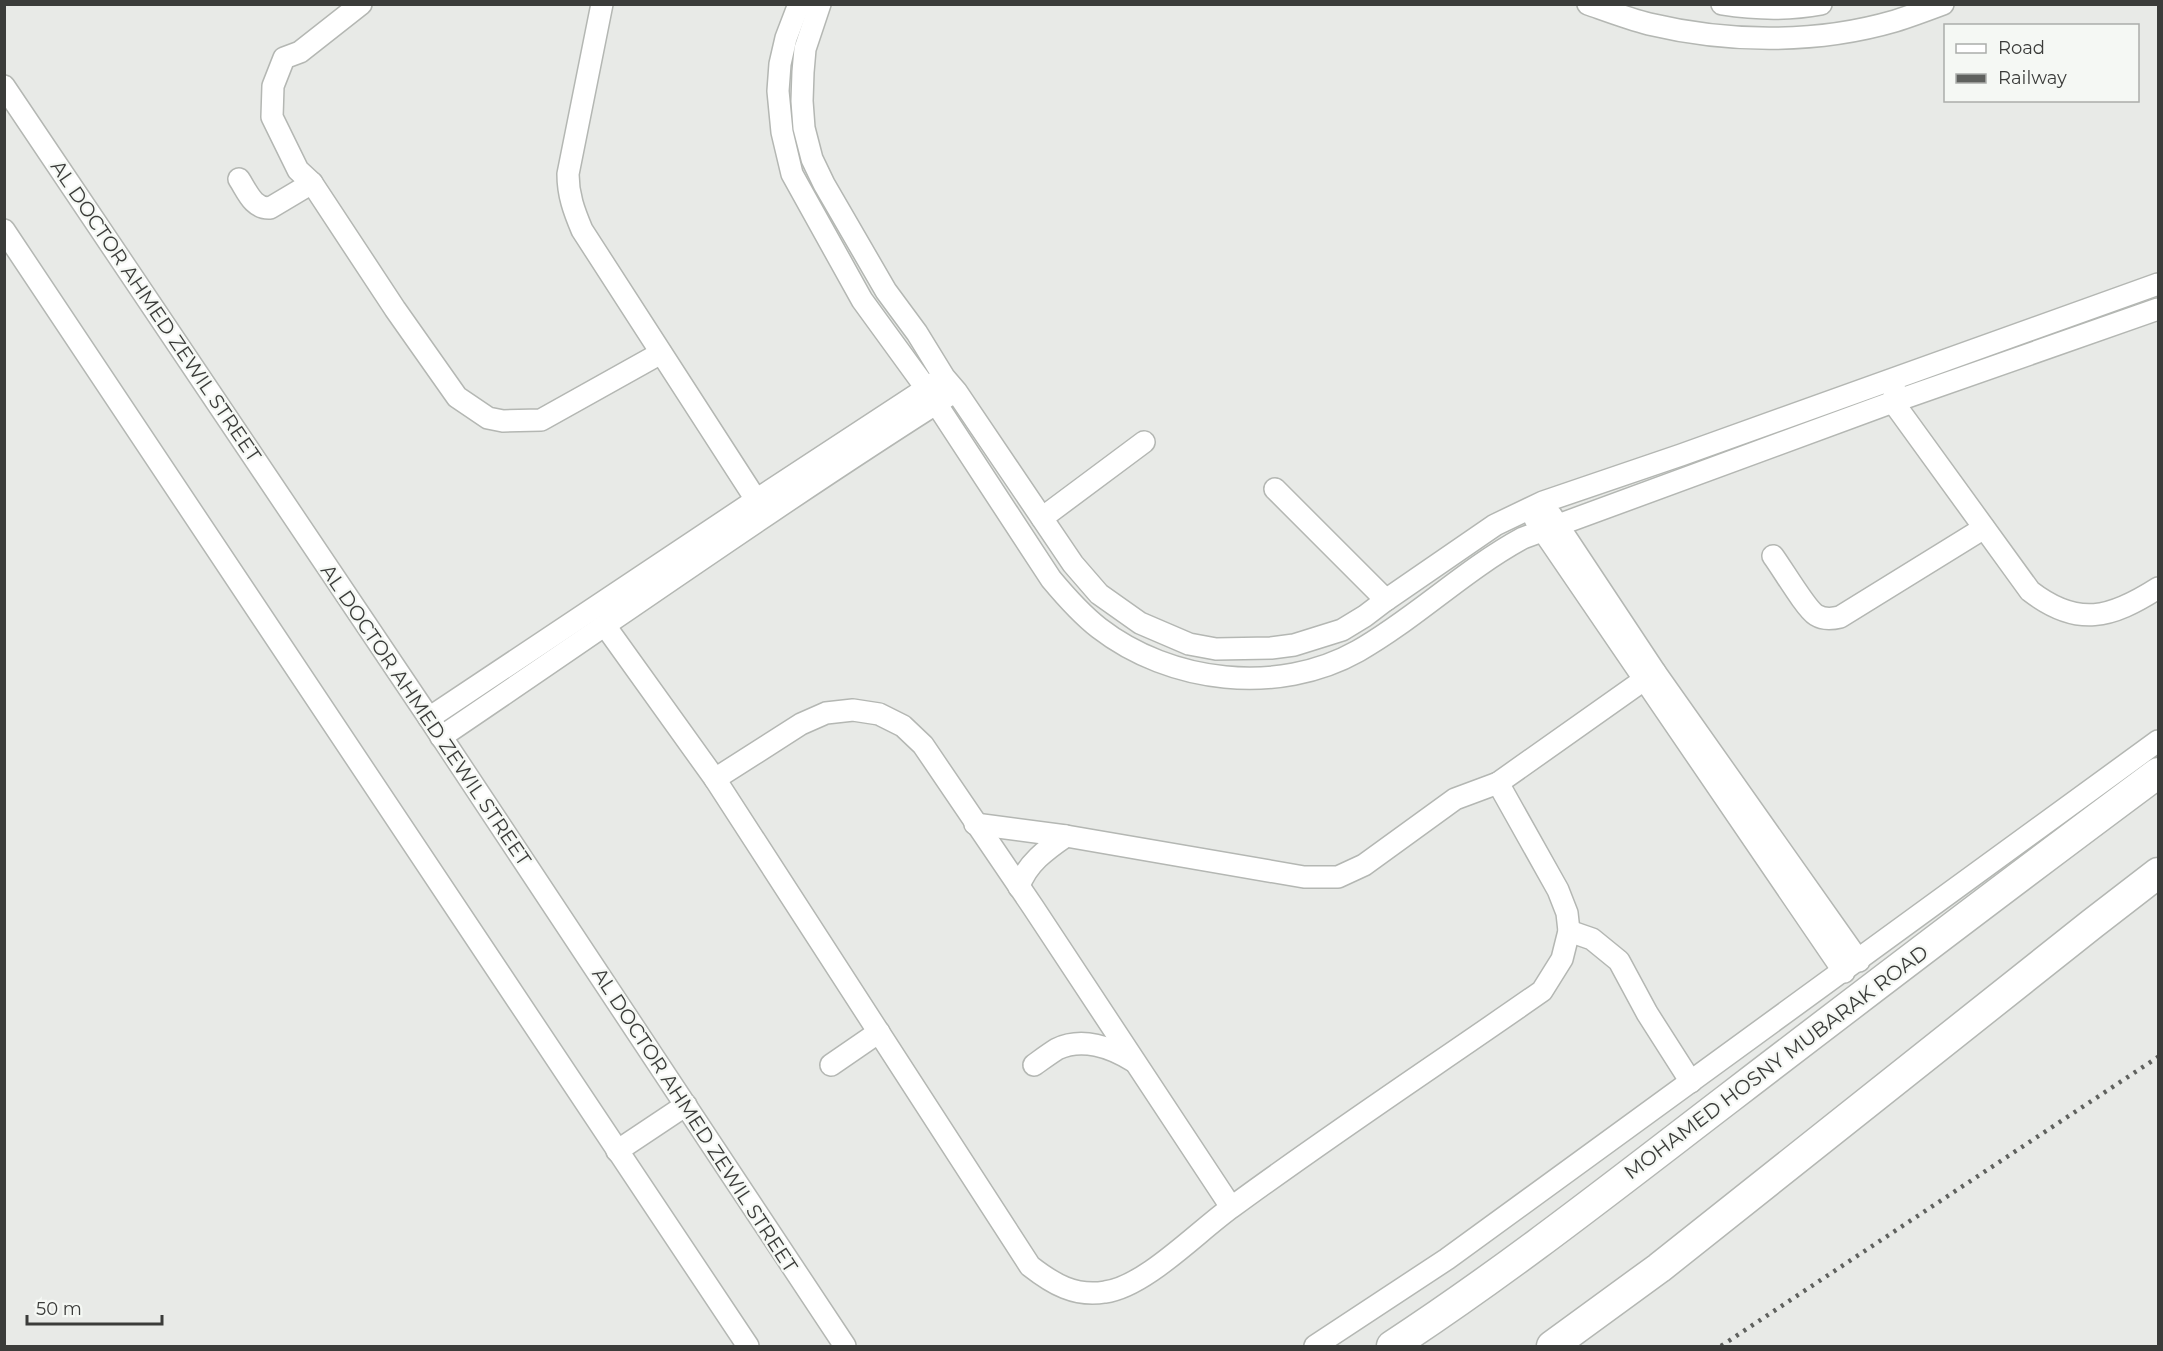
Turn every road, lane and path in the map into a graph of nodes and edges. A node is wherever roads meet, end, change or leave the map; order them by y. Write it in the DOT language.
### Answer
graph roads {
  1 [pos="361,4"];
  2 [pos="602,4"];
  3 [pos="799,4"];
  4 [pos="820,4"];
  5 [pos="1588,4"];
  6 [pos="1722,4"];
  7 [pos="1821,4"];
  8 [pos="1943,4"];
  9 [pos="4,86"];
  10 [pos="239,179"];
  11 [pos="312,183"];
  12 [pos="4,230"];
  13 [pos="2158,284"];
  14 [pos="2158,309"];
  15 [pos="662,353"];
  16 [pos="1896,378"];
  17 [pos="941,390"];
  18 [pos="1893,402"];
  19 [pos="1144,442"];
  20 [pos="1275,489"];
  21 [pos="1536,505"];
  22 [pos="761,507"];
  23 [pos="1042,518"];
  24 [pos="1550,528"];
  25 [pos="1984,528"];
  26 [pos="1773,556"];
  27 [pos="2158,588"];
  28 [pos="1386,600"];
  29 [pos="606,627"];
  30 [pos="1649,676"];
  31 [pos="429,718"];
  32 [pos="441,737"];
  33 [pos="2158,741"];
  34 [pos="2158,773"];
  35 [pos="715,779"];
  36 [pos="1498,783"];
  37 [pos="975,824"];
  38 [pos="1066,836"];
  39 [pos="2158,873"];
  40 [pos="1019,887"];
  41 [pos="1569,931"];
  42 [pos="1851,966"];
  43 [pos="879,1032"];
  44 [pos="1133,1061"];
  45 [pos="831,1065"];
  46 [pos="1034,1065"];
  47 [pos="1691,1082"];
  48 [pos="686,1105"];
  49 [pos="617,1151"];
  50 [pos="1231,1207"];
  51 [pos="748,1347"];
  52 [pos="845,1347"];
  53 [pos="1315,1347"];
  54 [pos="1392,1347"];
  55 [pos="1552,1347"];
  1 -- 11 [label="street"];
  2 -- 15 [label="street"];
  3 -- 17 [label="street"];
  4 -- 17 [label="street"];
  5 -- 8 [label="street"];
  6 -- 7 [label="street"];
  9 -- 31 [label="street, AL DOCTOR AHMED ZEWIL STREET"];
  10 -- 11 [label="street"];
  11 -- 15 [label="street"];
  12 -- 49 [label="street"];
  13 -- 16 [label="street"];
  14 -- 18 [label="street"];
  15 -- 22 [label="street"];
  16 -- 18 [label="street"];
  16 -- 21 [label="street"];
  17 -- 22 [label="street"];
  17 -- 23 [label="street"];
  17 -- 24 [label="street"];
  18 -- 24 [label="street"];
  18 -- 25 [label="street"];
  19 -- 23 [label="street"];
  20 -- 28 [label="street"];
  21 -- 24 [label="street"];
  21 -- 28 [label="street"];
  22 -- 29 [label="street"];
  22 -- 31 [label="street"];
  23 -- 28 [label="street"];
  24 -- 30 [label="street"];
  25 -- 26 [label="street"];
  25 -- 27 [label="street"];
  29 -- 32 [label="street"];
  29 -- 35 [label="street"];
  30 -- 36 [label="street"];
  30 -- 42 [label="street"];
  31 -- 32 [label="street, AL DOCTOR AHMED ZEWIL STREET"];
  32 -- 48 [label="street, AL DOCTOR AHMED ZEWIL STREET"];
  33 -- 42 [label="street"];
  34 -- 54 [label="highway, MOHAMED HOSNY MUBARAK ROAD"];
  35 -- 37 [label="street"];
  35 -- 43 [label="street"];
  36 -- 38 [label="street"];
  36 -- 41 [label="street"];
  37 -- 38 [label="street"];
  37 -- 40 [label="street"];
  38 -- 40 [label="street"];
  39 -- 55 [label="highway"];
  40 -- 44 [label="street"];
  41 -- 47 [label="street"];
  41 -- 50 [label="street"];
  42 -- 47 [label="street"];
  43 -- 45 [label="street"];
  43 -- 50 [label="street"];
  44 -- 46 [label="street"];
  44 -- 50 [label="street"];
  47 -- 53 [label="street"];
  48 -- 49 [label="street"];
  48 -- 52 [label="street, AL DOCTOR AHMED ZEWIL STREET"];
  49 -- 51 [label="street"];
}
